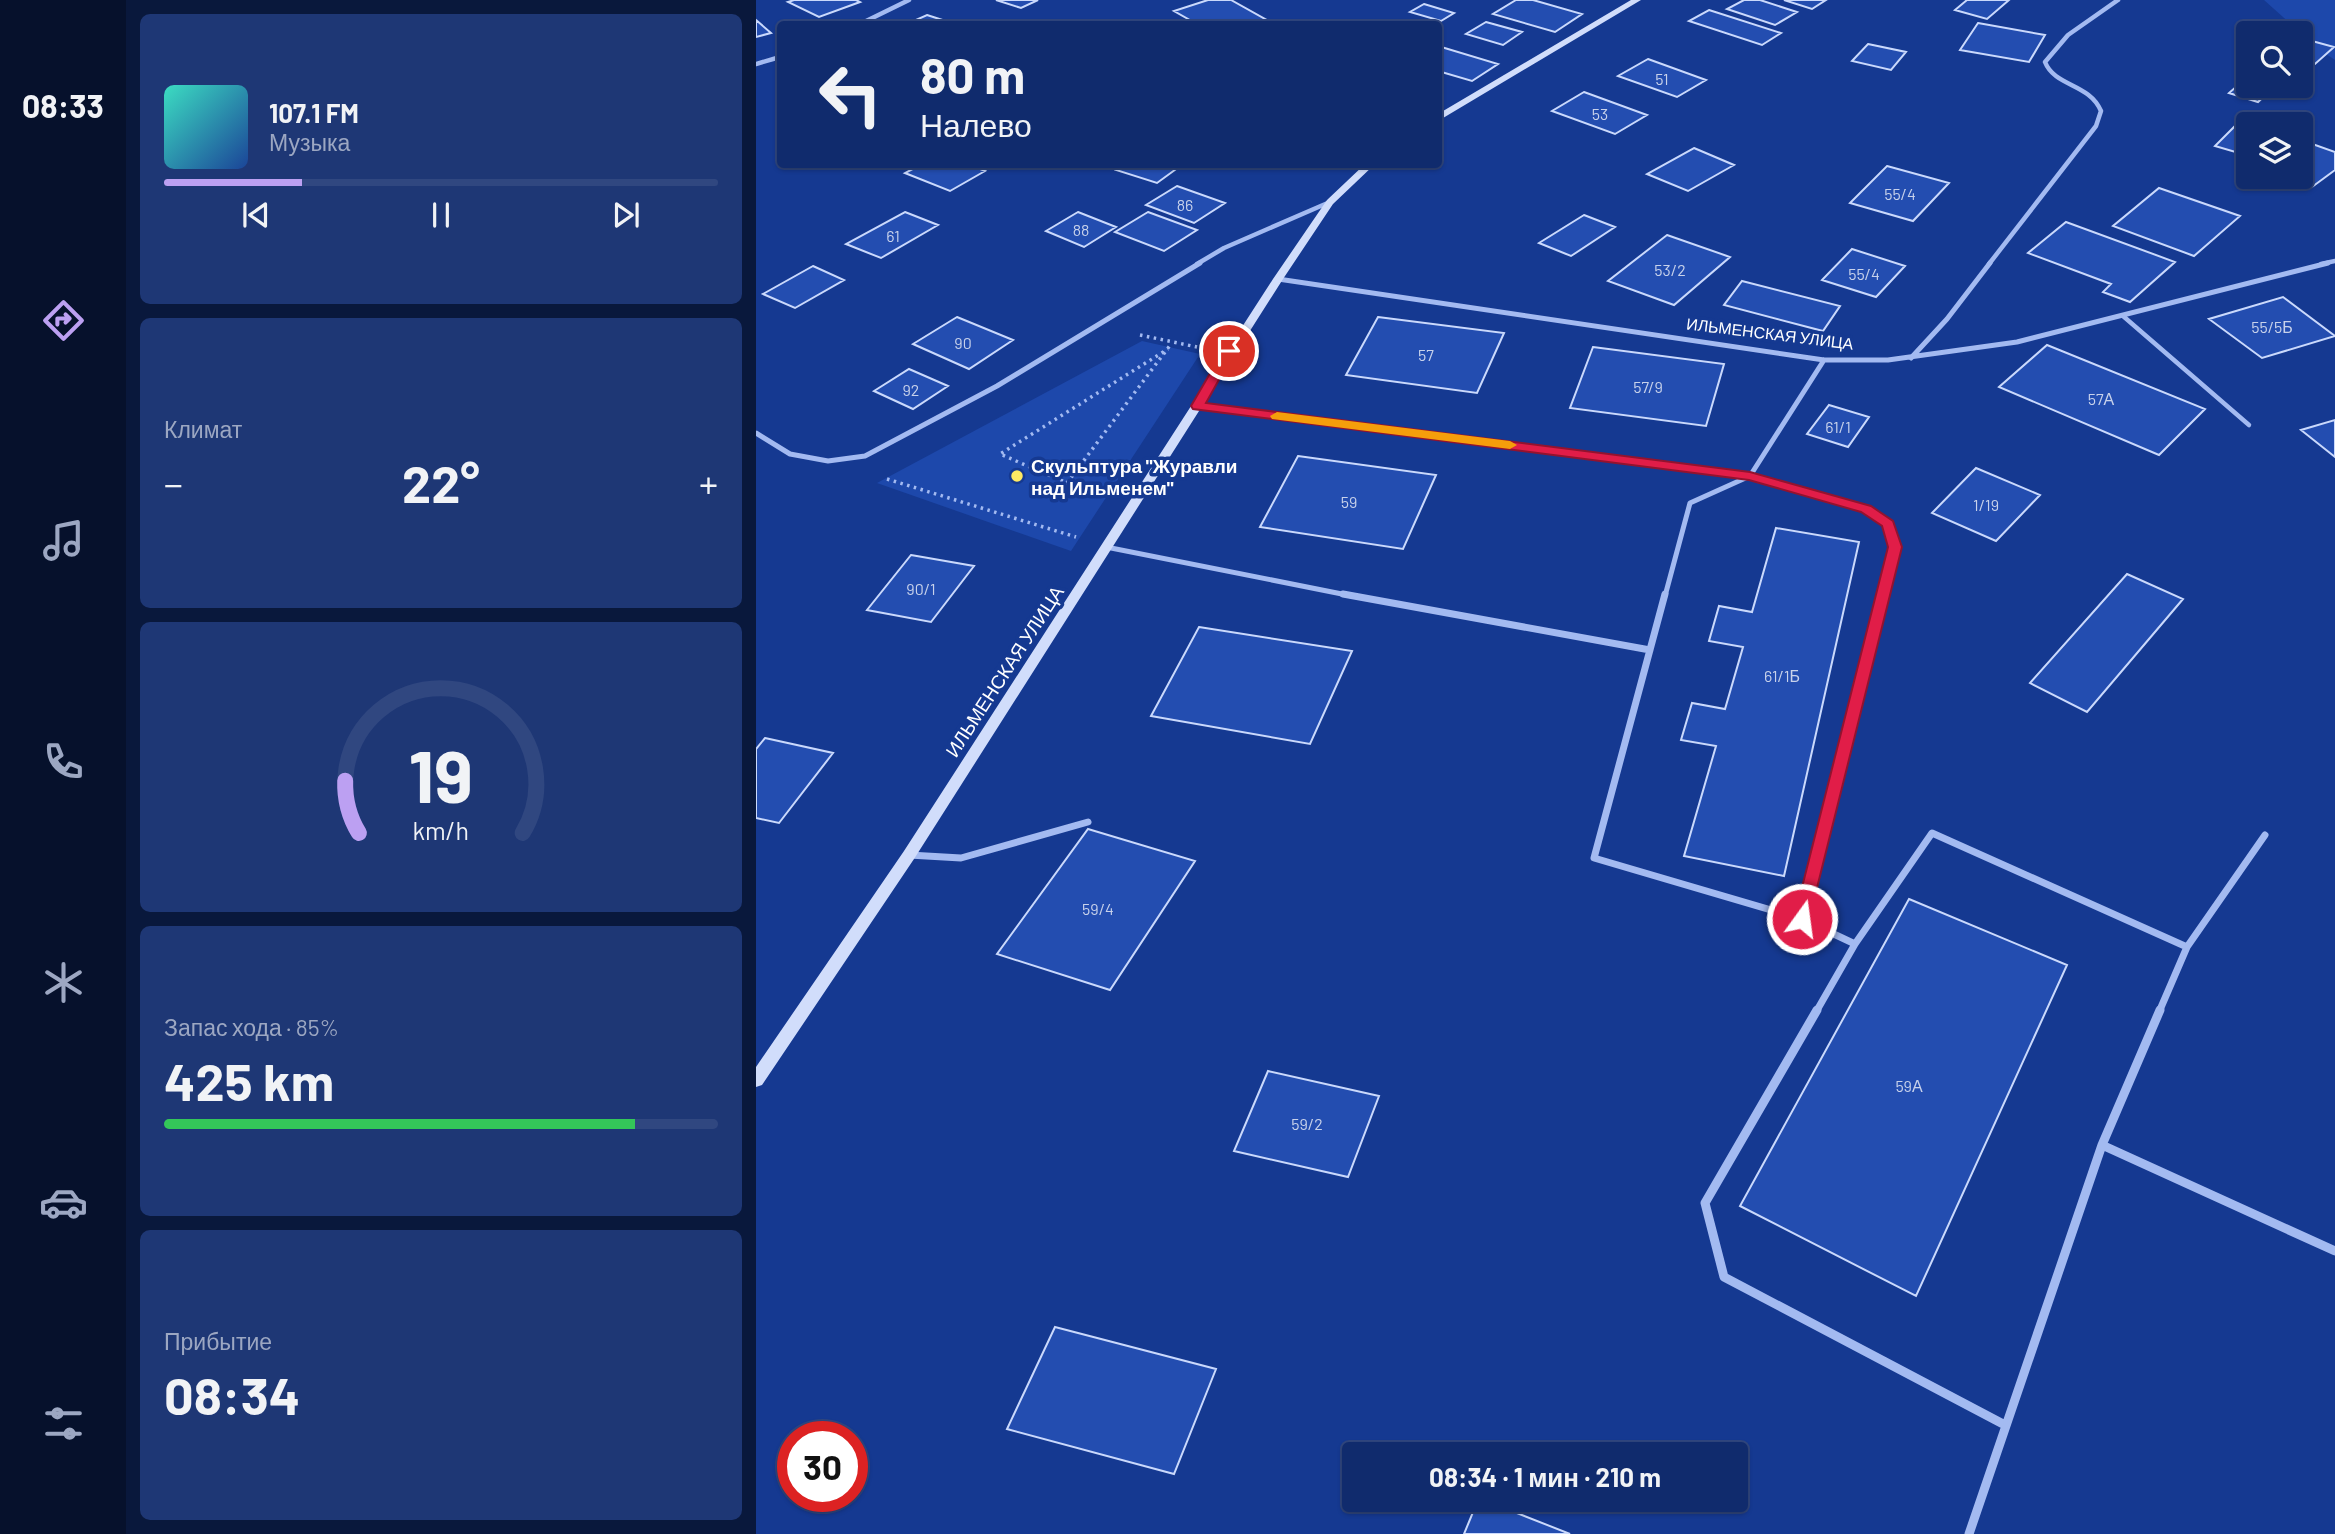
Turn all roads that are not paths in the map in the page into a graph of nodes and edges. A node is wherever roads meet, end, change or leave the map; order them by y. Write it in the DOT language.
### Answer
graph roads {
  1 [pos="909,0"];
  2 [pos="1637,0"];
  3 [pos="2118,0"];
  4 [pos="866,21"];
  5 [pos="777,58"];
  6 [pos="756,64"];
  7 [pos="1442,116"];
  8 [pos="1367,168"];
  9 [pos="1330,202"];
  10 [pos="2335,261"];
  11 [pos="1278,279"];
  12 [pos="2123,316"];
  13 [pos="1911,358"];
  14 [pos="1824,360"];
  15 [pos="1198,406"];
  16 [pos="2249,425"];
  17 [pos="756,433"];
  18 [pos="1750,476"];
  19 [pos="1107,547"];
  20 [pos="1650,650"];
  21 [pos="1088,822"];
  22 [pos="2265,835"];
  23 [pos="909,855"];
  24 [pos="1802,919"];
  25 [pos="1855,944"];
  26 [pos="2187,947"];
  27 [pos="756,1080"];
  28 [pos="2102,1145"];
  29 [pos="2335,1251"];
  30 [pos="2005,1424"];
  31 [pos="1969,1534"];
  1 -- 4 [label="street"];
  2 -- 7 [label="main road"];
  3 -- 13 [label="street"];
  5 -- 6 [label="street"];
  8 -- 9 [label="main road, ИЛЬМЕНСКАЯ УЛИЦА"];
  9 -- 11 [label="main road, ИЛЬМЕНСКАЯ УЛИЦА"];
  9 -- 17 [label="street"];
  10 -- 12 [label="street, ИЛЬМЕНСКАЯ УЛИЦА"];
  11 -- 14 [label="street, ИЛЬМЕНСКАЯ УЛИЦА"];
  11 -- 15 [label="main road, ИЛЬМЕНСКАЯ УЛИЦА"];
  12 -- 13 [label="street, ИЛЬМЕНСКАЯ УЛИЦА"];
  12 -- 16 [label="lane"];
  13 -- 14 [label="street, ИЛЬМЕНСКАЯ УЛИЦА"];
  14 -- 18 [label="street"];
  15 -- 18 [label="street"];
  15 -- 19 [label="main road, ИЛЬМЕНСКАЯ УЛИЦА"];
  18 -- 20 [label="street"];
  18 -- 24 [label="street"];
  19 -- 20 [label="street"];
  19 -- 23 [label="main road, ИЛЬМЕНСКАЯ УЛИЦА"];
  20 -- 24 [label="street"];
  21 -- 23 [label="street"];
  22 -- 26 [label="street"];
  23 -- 27 [label="main road, ИЛЬМЕНСКАЯ УЛИЦА"];
  24 -- 25 [label="street"];
  25 -- 26 [label="street"];
  25 -- 30 [label="street"];
  26 -- 28 [label="street"];
  28 -- 29 [label="street"];
  28 -- 30 [label="street"];
  30 -- 31 [label="street"];
}
